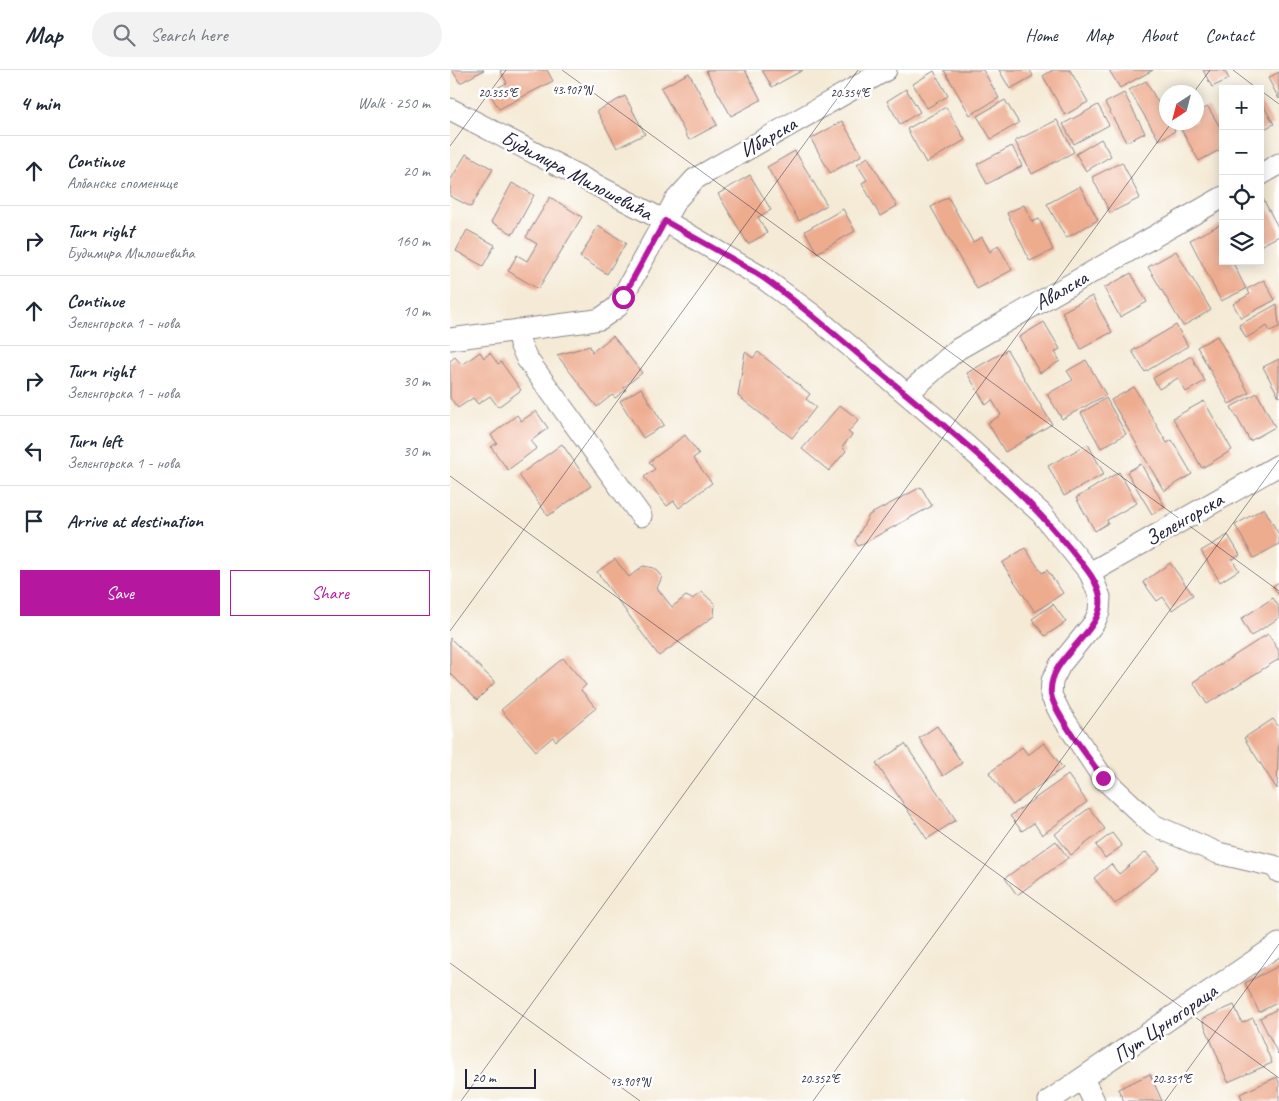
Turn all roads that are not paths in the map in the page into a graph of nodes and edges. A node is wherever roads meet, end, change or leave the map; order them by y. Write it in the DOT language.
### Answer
graph roads {
  1 [pos="886,70"];
  2 [pos="450,109"];
  3 [pos="1279,164"];
  4 [pos="1264,173"];
  5 [pos="1219,199"];
  6 [pos="665,221"];
  7 [pos="518,330"];
  8 [pos="450,340"];
  9 [pos="907,394"];
  10 [pos="1279,465"];
  11 [pos="641,516"];
  12 [pos="1090,573"];
  13 [pos="1279,872"];
  14 [pos="1279,944"];
  15 [pos="1083,1079"];
  16 [pos="1049,1101"];
  17 [pos="1094,1101"];
  1 -- 6 [label="street, Ибарска"];
  2 -- 6 [label="street, Будимира Милошевића"];
  3 -- 4 [label="street"];
  5 -- 9 [label="street, Авалска"];
  6 -- 7 [label="street, Ибарска"];
  6 -- 9 [label="street, Будимира Милошевића"];
  7 -- 8 [label="street, Ибарска"];
  7 -- 11 [label="street"];
  9 -- 12 [label="street, Будимира Милошевића"];
  10 -- 12 [label="street, Зеленгорска"];
  12 -- 13 [label="street, Будимира Милошевића"];
  14 -- 15 [label="street, Пут Црногораца"];
  15 -- 16 [label="street, Пут Црногораца"];
  15 -- 17 [label="street"];
}
